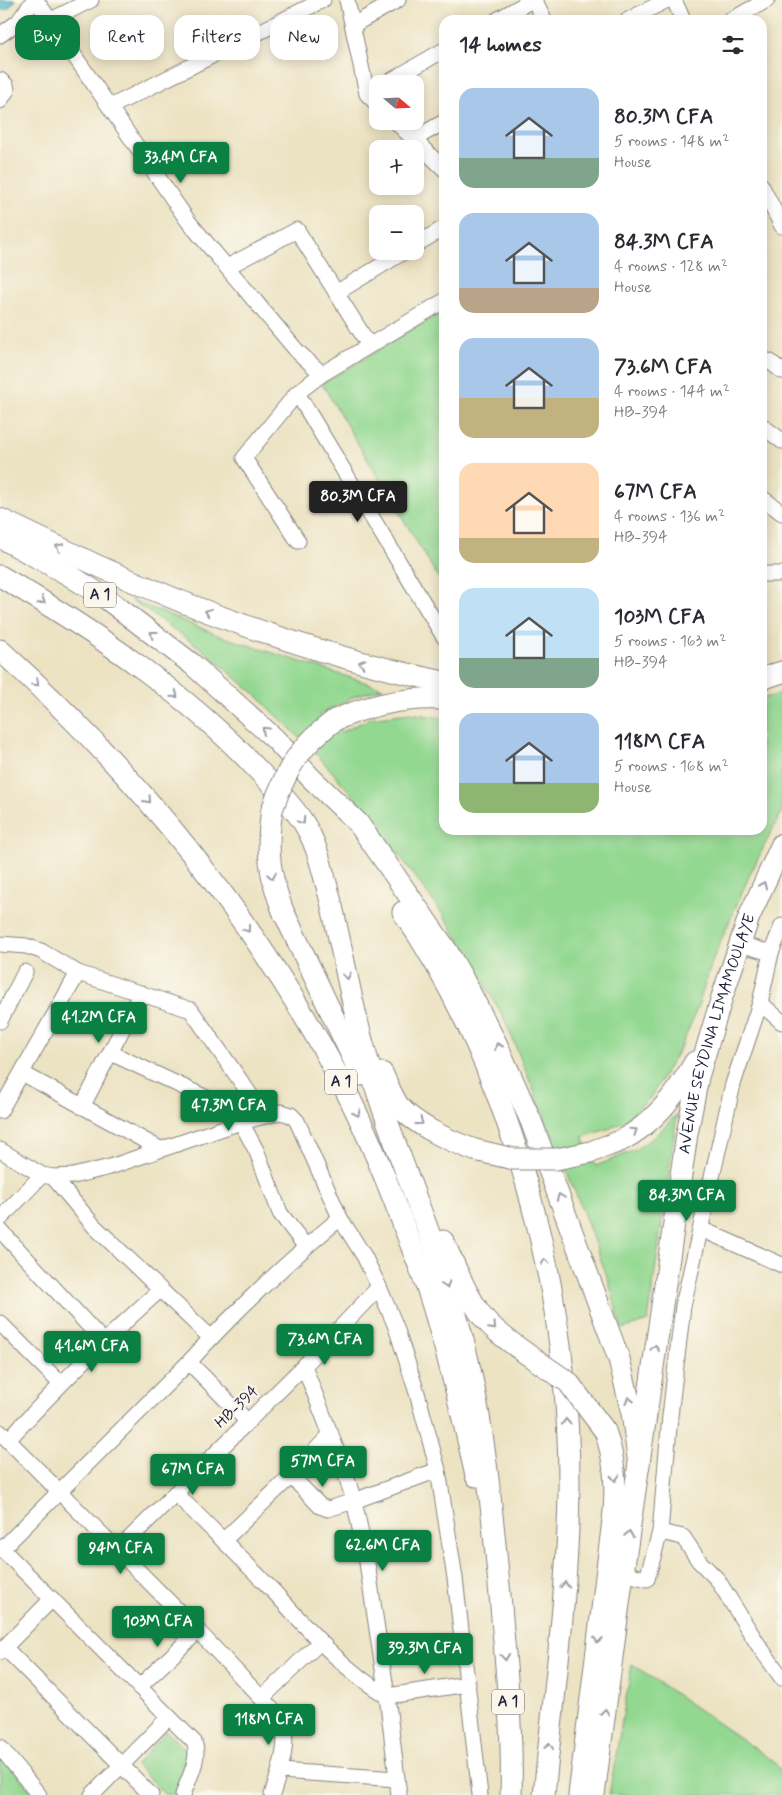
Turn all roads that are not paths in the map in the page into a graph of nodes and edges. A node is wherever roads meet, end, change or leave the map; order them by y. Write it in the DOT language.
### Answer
graph roads {
  1 [pos="35,0"];
  2 [pos="91,0"];
  3 [pos="323,0"];
  4 [pos="347,0"];
  5 [pos="398,0"];
  6 [pos="533,0"];
  7 [pos="667,0"];
  8 [pos="674,0"];
  9 [pos="767,0"];
  10 [pos="47,15"];
  11 [pos="61,15"];
  12 [pos="506,15"];
  13 [pos="541,15"];
  14 [pos="638,15"];
  15 [pos="682,15"];
  16 [pos="740,15"];
  17 [pos="353,25"];
  18 [pos="0,35"];
  19 [pos="439,53"];
  20 [pos="78,60"];
  21 [pos="401,75"];
  22 [pos="369,79"];
  23 [pos="0,80"];
  24 [pos="0,102"];
  25 [pos="110,107"];
  26 [pos="439,125"];
  27 [pos="404,130"];
  28 [pos="414,139"];
  29 [pos="439,164"];
  30 [pos="767,202"];
  31 [pos="773,220"];
  32 [pos="439,231"];
  33 [pos="424,240"];
  34 [pos="390,260"];
  35 [pos="227,267"];
  36 [pos="336,293"];
  37 [pos="439,304"];
  38 [pos="369,346"];
  39 [pos="767,361"];
  40 [pos="782,370"];
  41 [pos="322,374"];
  42 [pos="297,393"];
  43 [pos="767,430"];
  44 [pos="782,441"];
  45 [pos="767,502"];
  46 [pos="782,513"];
  47 [pos="0,519"];
  48 [pos="0,537"];
  49 [pos="298,541"];
  50 [pos="767,574"];
  51 [pos="782,574"];
  52 [pos="0,576"];
  53 [pos="439,629"];
  54 [pos="0,650"];
  55 [pos="782,672"];
  56 [pos="767,677"];
  57 [pos="439,681"];
  58 [pos="439,699"];
  59 [pos="311,778"];
  60 [pos="782,844"];
  61 [pos="782,926"];
  62 [pos="0,944"];
  63 [pos="740,944"];
  64 [pos="772,953"];
  65 [pos="25,972"];
  66 [pos="78,973"];
  67 [pos="141,993"];
  68 [pos="722,996"];
  69 [pos="760,1003"];
  70 [pos="354,1006"];
  71 [pos="0,1021"];
  72 [pos="782,1022"];
  73 [pos="111,1053"];
  74 [pos="22,1073"];
  75 [pos="367,1078"];
  76 [pos="399,1105"];
  77 [pos="82,1107"];
  78 [pos="0,1111"];
  79 [pos="265,1116"];
  80 [pos="241,1122"];
  81 [pos="394,1141"];
  82 [pos="160,1149"];
  83 [pos="0,1150"];
  84 [pos="48,1176"];
  85 [pos="340,1218"];
  86 [pos="0,1219"];
  87 [pos="701,1229"];
  88 [pos="0,1230"];
  89 [pos="306,1247"];
  90 [pos="782,1265"];
  91 [pos="379,1287"];
  92 [pos="160,1290"];
  93 [pos="0,1323"];
  94 [pos="211,1338"];
  95 [pos="103,1341"];
  96 [pos="189,1362"];
  97 [pos="304,1366"];
  98 [pos="60,1383"];
  99 [pos="247,1420"];
  100 [pos="331,1434"];
  101 [pos="4,1436"];
  102 [pos="639,1465"];
  103 [pos="438,1470"];
  104 [pos="291,1476"];
  105 [pos="59,1492"];
  106 [pos="175,1493"];
  107 [pos="354,1501"];
  108 [pos="660,1532"];
  109 [pos="224,1540"];
  110 [pos="1,1550"];
  111 [pos="118,1550"];
  112 [pos="623,1572"];
  113 [pos="52,1599"];
  114 [pos="501,1609"];
  115 [pos="198,1631"];
  116 [pos="320,1642"];
  117 [pos="2,1650"];
  118 [pos="782,1678"];
  119 [pos="468,1684"];
  120 [pos="140,1687"];
  121 [pos="387,1696"];
  122 [pos="262,1698"];
  123 [pos="169,1717"];
  124 [pos="0,1747"];
  125 [pos="122,1766"];
  126 [pos="280,1771"];
  127 [pos="397,1779"];
  128 [pos="39,1795"];
  129 [pos="92,1795"];
  130 [pos="151,1795"];
  131 [pos="183,1795"];
  132 [pos="272,1795"];
  133 [pos="399,1795"];
  134 [pos="480,1795"];
  135 [pos="511,1795"];
  136 [pos="544,1795"];
  137 [pos="579,1795"];
  138 [pos="594,1795"];
  1 -- 10 [label="street"];
  1 -- 18 [label="street"];
  2 -- 11 [label="street"];
  3 -- 25 [label="street"];
  4 -- 17 [label="street"];
  5 -- 17 [label="street"];
  6 -- 12 [label="street"];
  6 -- 13 [label="street"];
  7 -- 14 [label="street"];
  8 -- 15 [label="street"];
  9 -- 16 [label="street"];
  17 -- 22 [label="street"];
  19 -- 21 [label="street"];
  20 -- 25 [label="street"];
  23 -- 24 [label="street"];
  25 -- 35 [label="street"];
  26 -- 28 [label="street"];
  27 -- 28 [label="street"];
  28 -- 29 [label="street"];
  30 -- 31 [label="street"];
  32 -- 33 [label="street"];
  34 -- 36 [label="street"];
  35 -- 36 [label="street"];
  35 -- 41 [label="street"];
  36 -- 38 [label="street"];
  37 -- 38 [label="street"];
  38 -- 41 [label="street"];
  39 -- 40 [label="street"];
  41 -- 42 [label="street"];
  42 -- 49 [label="street"];
  42 -- 53 [label="street"];
  43 -- 44 [label="street"];
  45 -- 46 [label="street"];
  57 -- 47 [label="highway, one-way"];
  59 -- 48 [label="highway, A 1, one-way"];
  50 -- 51 [label="street"];
  52 -- 70 [label="highway, A 1, one-way"];
  54 -- 114 [label="highway, A 1, one-way"];
  55 -- 56 [label="highway"];
  58 -- 75 [label="highway, one-way, bridge"];
  102 -- 59 [label="highway, one-way"];
  136 -- 59 [label="highway, A 1, one-way"];
  63 -- 60 [label="highway, AVENUE SEYDINA LIMAMOULAYE, one-way"];
  61 -- 64 [label="street"];
  62 -- 66 [label="street"];
  63 -- 64 [label="street"];
  63 -- 68 [label="highway, AVENUE SEYDINA LIMAMOULAYE"];
  64 -- 69 [label="street"];
  65 -- 71 [label="street"];
  66 -- 67 [label="street"];
  66 -- 74 [label="street"];
  67 -- 73 [label="street"];
  67 -- 79 [label="street"];
  76 -- 68 [label="highway, one-way, bridge"];
  102 -- 68 [label="highway, AVENUE SEYDINA LIMAMOULAYE, one-way"];
  69 -- 72 [label="street"];
  69 -- 87 [label="street"];
  70 -- 75 [label="highway, A 1"];
  70 -- 76 [label="highway"];
  73 -- 77 [label="street"];
  73 -- 80 [label="street"];
  74 -- 77 [label="street"];
  74 -- 78 [label="street"];
  75 -- 76 [label="highway"];
  75 -- 81 [label="highway, A 1"];
  77 -- 82 [label="street"];
  79 -- 80 [label="street"];
  79 -- 85 [label="street"];
  80 -- 82 [label="street"];
  80 -- 89 [label="street"];
  81 -- 114 [label="highway, one-way"];
  81 -- 137 [label="highway, one-way, bridge"];
  82 -- 84 [label="street"];
  83 -- 84 [label="street"];
  84 -- 86 [label="street"];
  84 -- 92 [label="street"];
  85 -- 89 [label="street"];
  85 -- 91 [label="street"];
  87 -- 90 [label="street"];
  87 -- 108 [label="street"];
  88 -- 95 [label="street"];
  89 -- 94 [label="street"];
  91 -- 97 [label="street, HB-394"];
  91 -- 103 [label="street"];
  92 -- 94 [label="street"];
  92 -- 95 [label="street"];
  93 -- 98 [label="street"];
  94 -- 96 [label="street"];
  95 -- 98 [label="street"];
  96 -- 99 [label="street"];
  96 -- 105 [label="street"];
  97 -- 99 [label="street, HB-394"];
  97 -- 100 [label="street"];
  98 -- 101 [label="street"];
  99 -- 106 [label="street, HB-394"];
  100 -- 104 [label="street"];
  100 -- 107 [label="street"];
  101 -- 105 [label="street"];
  112 -- 102 [label="highway, AVENUE SEYDINA LIMAMOULAYE, one-way"];
  103 -- 107 [label="street"];
  103 -- 119 [label="street"];
  104 -- 107 [label="street"];
  104 -- 109 [label="street"];
  105 -- 110 [label="street"];
  105 -- 111 [label="street"];
  106 -- 109 [label="street"];
  106 -- 111 [label="street, HB-394"];
  107 -- 121 [label="street"];
  108 -- 112 [label="street"];
  108 -- 118 [label="street"];
  109 -- 116 [label="street"];
  110 -- 113 [label="street"];
  111 -- 115 [label="street"];
  138 -- 112 [label="highway, AVENUE SEYDINA LIMAMOULAYE, one-way"];
  113 -- 117 [label="street"];
  113 -- 120 [label="street"];
  114 -- 135 [label="highway, A 1, one-way"];
  115 -- 120 [label="street"];
  115 -- 122 [label="street"];
  116 -- 121 [label="street"];
  116 -- 122 [label="street"];
  117 -- 125 [label="street"];
  119 -- 121 [label="street"];
  119 -- 134 [label="street"];
  120 -- 123 [label="street"];
  121 -- 127 [label="street"];
  122 -- 126 [label="street"];
  123 -- 125 [label="street"];
  123 -- 131 [label="street"];
  124 -- 128 [label="street"];
  125 -- 129 [label="street"];
  125 -- 130 [label="street"];
  126 -- 127 [label="street"];
  126 -- 132 [label="street"];
  127 -- 133 [label="street"];
}
